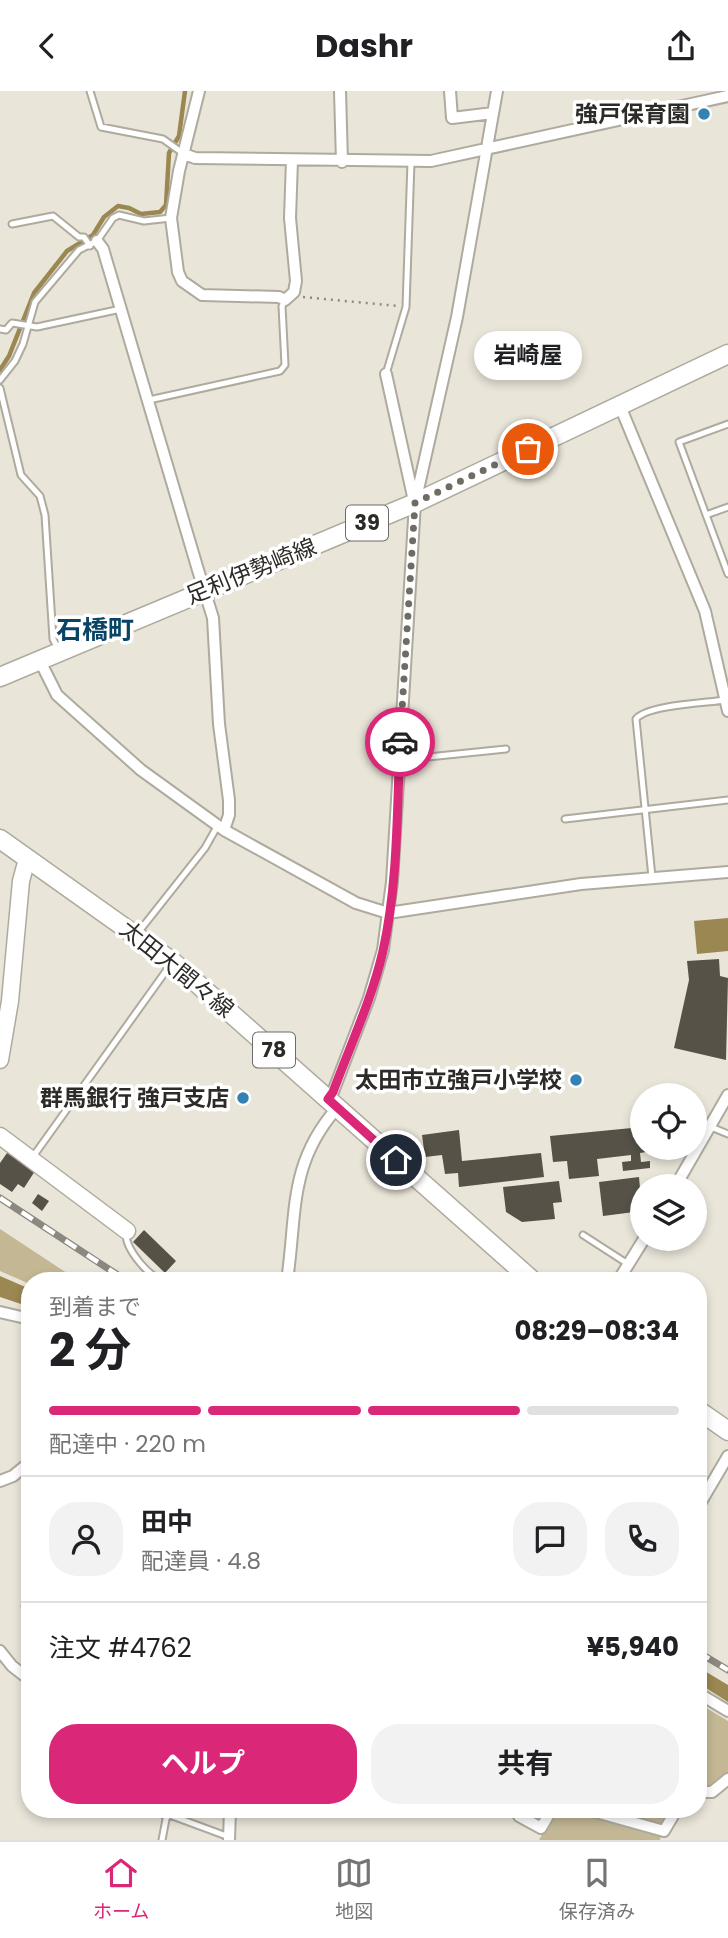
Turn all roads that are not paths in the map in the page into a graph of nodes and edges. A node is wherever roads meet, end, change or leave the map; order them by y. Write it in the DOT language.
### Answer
graph roads {
  1 [pos="90,91"];
  2 [pos="199,91"];
  3 [pos="340,91"];
  4 [pos="450,91"];
  5 [pos="497,91"];
  6 [pos="728,96"];
  7 [pos="493,113"];
  8 [pos="487,151"];
  9 [pos="184,154"];
  10 [pos="292,160"];
  11 [pos="342,162"];
  12 [pos="411,162"];
  13 [pos="171,218"];
  14 [pos="12,224"];
  15 [pos="94,244"];
  16 [pos="290,296"];
  17 [pos="121,309"];
  18 [pos="28,327"];
  19 [pos="0,329"];
  20 [pos="728,354"];
  21 [pos="386,374"];
  22 [pos="0,380"];
  23 [pos="0,388"];
  24 [pos="149,400"];
  25 [pos="620,406"];
  26 [pos="728,424"];
  27 [pos="415,503"];
  28 [pos="728,507"];
  29 [pos="706,515"];
  30 [pos="728,574"];
  31 [pos="204,590"];
  32 [pos="59,652"];
  33 [pos="40,661"];
  34 [pos="0,677"];
  35 [pos="727,706"];
  36 [pos="506,749"];
  37 [pos="399,759"];
  38 [pos="728,800"];
  39 [pos="644,810"];
  40 [pos="565,819"];
  41 [pos="221,828"];
  42 [pos="0,839"];
  43 [pos="27,859"];
  44 [pos="728,872"];
  45 [pos="652,877"];
  46 [pos="388,913"];
  47 [pos="137,934"];
  48 [pos="173,962"];
  49 [pos="0,1060"];
  50 [pos="728,1095"];
  51 [pos="332,1104"];
  52 [pos="711,1127"];
  53 [pos="728,1134"];
  54 [pos="0,1136"];
  55 [pos="32,1158"];
  56 [pos="683,1174"];
  57 [pos="127,1231"];
  58 [pos="583,1235"];
  59 [pos="637,1251"];
  60 [pos="628,1265"];
  61 [pos="150,1272"];
  62 [pos="288,1272"];
  63 [pos="523,1272"];
  64 [pos="624,1272"];
  65 [pos="0,1312"];
  66 [pos="21,1317"];
  67 [pos="707,1416"];
  68 [pos="728,1431"];
  69 [pos="728,1456"];
  70 [pos="21,1469"];
  71 [pos="0,1481"];
  72 [pos="707,1492"];
  73 [pos="0,1651"];
  74 [pos="21,1673"];
  75 [pos="707,1698"];
  76 [pos="728,1711"];
  77 [pos="728,1779"];
  78 [pos="707,1792"];
  79 [pos="163,1818"];
  80 [pos="178,1818"];
  81 [pos="230,1818"];
  82 [pos="523,1818"];
  83 [pos="547,1818"];
  84 [pos="612,1818"];
  85 [pos="672,1818"];
  86 [pos="541,1828"];
  87 [pos="663,1835"];
  88 [pos="230,1839"];
  89 [pos="162,1840"];
  90 [pos="536,1840"];
  1 -- 9 [label="lane"];
  2 -- 9 [label="street"];
  3 -- 11 [label="street"];
  4 -- 7 [label="street"];
  5 -- 7 [label="street"];
  6 -- 8 [label="street"];
  7 -- 8 [label="street"];
  8 -- 12 [label="street"];
  8 -- 27 [label="street"];
  9 -- 10 [label="street"];
  9 -- 13 [label="street"];
  10 -- 11 [label="street"];
  10 -- 16 [label="street"];
  11 -- 12 [label="street"];
  12 -- 21 [label="lane"];
  13 -- 15 [label="lane"];
  13 -- 16 [label="street"];
  14 -- 15 [label="lane"];
  15 -- 17 [label="street"];
  15 -- 18 [label="lane"];
  16 -- 24 [label="lane"];
  17 -- 18 [label="lane"];
  17 -- 24 [label="street"];
  18 -- 19 [label="lane"];
  18 -- 22 [label="lane"];
  20 -- 25 [label="main road, 足利伊勢崎線 / 39"];
  21 -- 27 [label="street"];
  23 -- 32 [label="lane"];
  24 -- 31 [label="street"];
  25 -- 27 [label="main road, 足利伊勢崎線 / 39"];
  25 -- 35 [label="street"];
  26 -- 29 [label="lane"];
  27 -- 31 [label="main road, 足利伊勢崎線 / 39"];
  27 -- 37 [label="street"];
  28 -- 29 [label="lane"];
  29 -- 30 [label="lane"];
  31 -- 32 [label="main road, 足利伊勢崎線 / 39"];
  31 -- 41 [label="street"];
  32 -- 33 [label="main road, 足利伊勢崎線 / 39"];
  33 -- 34 [label="main road, 足利伊勢崎線 / 39"];
  33 -- 41 [label="street"];
  35 -- 39 [label="lane"];
  36 -- 37 [label="lane"];
  37 -- 46 [label="street"];
  38 -- 39 [label="lane"];
  39 -- 40 [label="lane"];
  39 -- 45 [label="lane"];
  41 -- 46 [label="street"];
  41 -- 47 [label="lane"];
  42 -- 43 [label="main road, 太田大間々線 / 78"];
  43 -- 47 [label="main road, 太田大間々線 / 78"];
  43 -- 49 [label="main road"];
  44 -- 45 [label="street"];
  45 -- 46 [label="street"];
  46 -- 51 [label="street"];
  47 -- 48 [label="main road, 太田大間々線 / 78"];
  48 -- 51 [label="main road, 太田大間々線 / 78"];
  48 -- 55 [label="lane"];
  50 -- 52 [label="street"];
  51 -- 62 [label="street"];
  51 -- 63 [label="main road, 太田大間々線 / 78"];
  52 -- 53 [label="lane"];
  52 -- 56 [label="street"];
  54 -- 55 [label="main road"];
  55 -- 57 [label="main road"];
  57 -- 61 [label="lane"];
  58 -- 60 [label="lane"];
  59 -- 60 [label="street"];
  60 -- 64 [label="street"];
  65 -- 66 [label="street"];
  67 -- 68 [label="main road"];
  69 -- 72 [label="street"];
  70 -- 71 [label="street"];
  73 -- 74 [label="street"];
  75 -- 76 [label="street"];
  77 -- 78 [label="street"];
  79 -- 89 [label="lane"];
  80 -- 88 [label="lane"];
  81 -- 88 [label="street"];
  82 -- 86 [label="street"];
  83 -- 86 [label="street"];
  84 -- 87 [label="street"];
  85 -- 87 [label="street"];
  86 -- 90 [label="street"];
}
